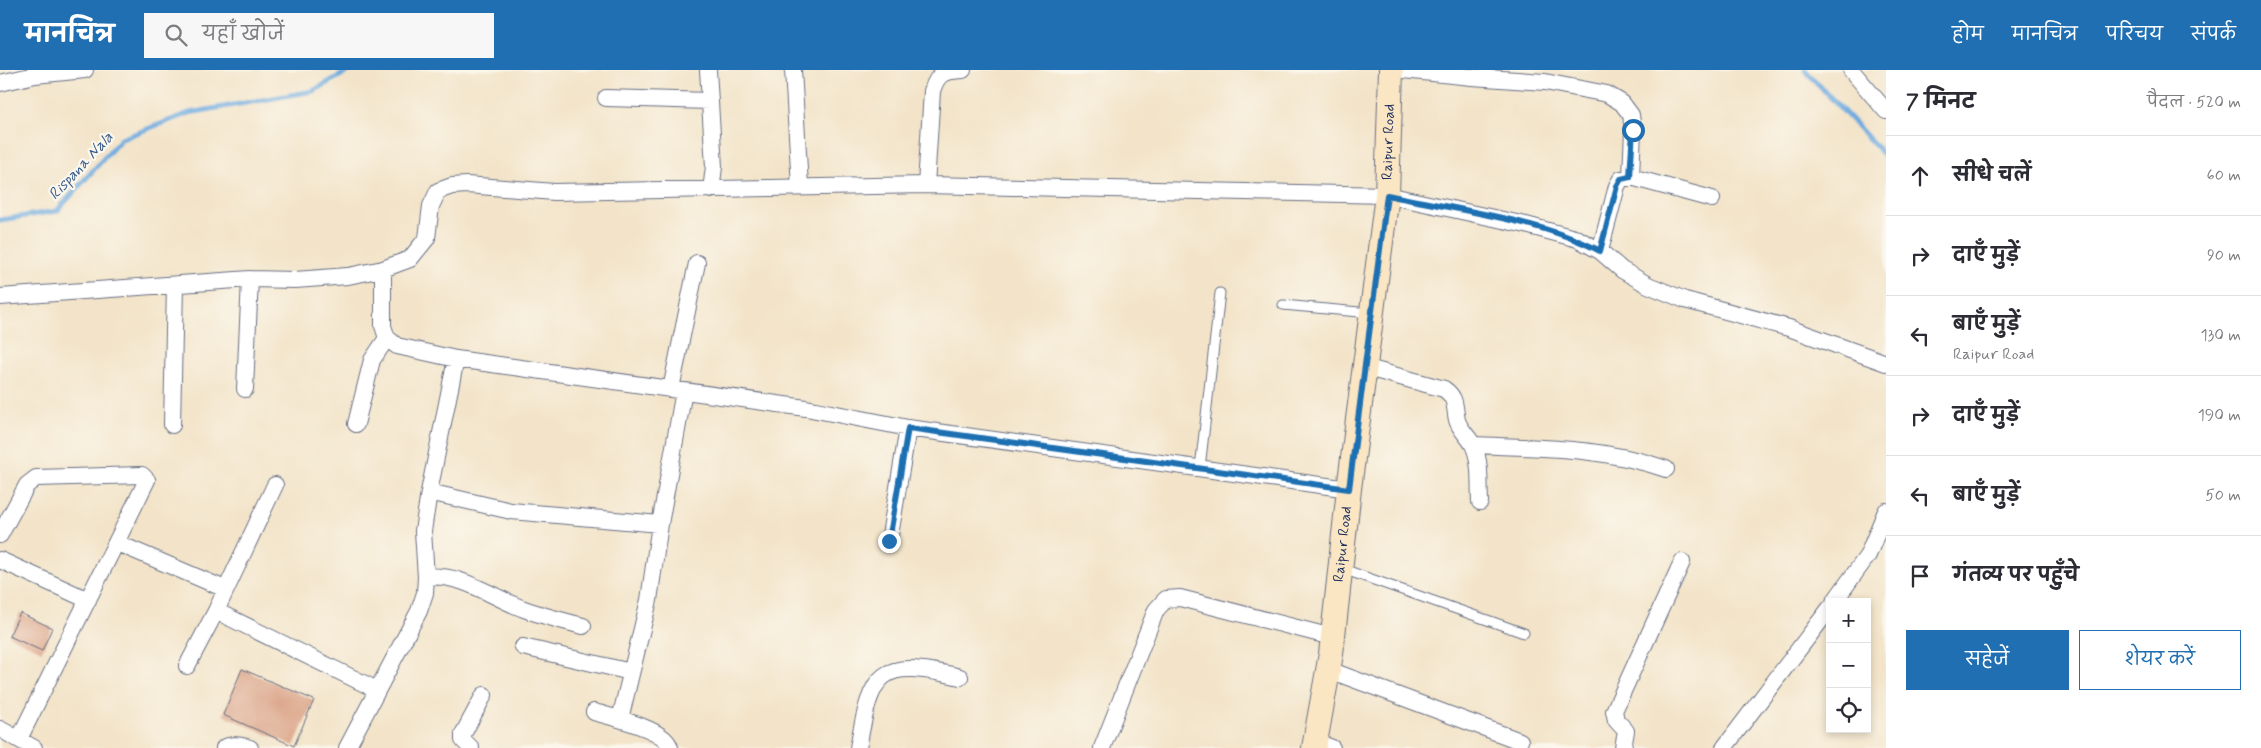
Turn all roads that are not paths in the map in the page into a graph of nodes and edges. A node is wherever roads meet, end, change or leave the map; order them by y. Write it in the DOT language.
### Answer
graph roads {
  1 [pos="85,70"];
  2 [pos="708,70"];
  3 [pos="793,70"];
  4 [pos="963,70"];
  5 [pos="1391,70"];
  6 [pos="1403,70"];
  7 [pos="1851,70"];
  8 [pos="0,82"];
  9 [pos="606,98"];
  10 [pos="710,101"];
  11 [pos="1886,111"];
  12 [pos="1630,177"];
  13 [pos="926,185"];
  14 [pos="800,186"];
  15 [pos="711,190"];
  16 [pos="1387,195"];
  17 [pos="1712,200"];
  18 [pos="1600,251"];
  19 [pos="697,263"];
  20 [pos="383,269"];
  21 [pos="250,279"];
  22 [pos="175,285"];
  23 [pos="1220,294"];
  24 [pos="0,297"];
  25 [pos="1283,305"];
  26 [pos="1371,313"];
  27 [pos="388,338"];
  28 [pos="456,359"];
  29 [pos="1886,364"];
  30 [pos="1364,367"];
  31 [pos="245,389"];
  32 [pos="677,390"];
  33 [pos="356,424"];
  34 [pos="172,425"];
  35 [pos="908,428"];
  36 [pos="1474,446"];
  37 [pos="1200,468"];
  38 [pos="1666,469"];
  39 [pos="275,485"];
  40 [pos="1349,489"];
  41 [pos="428,492"];
  42 [pos="1480,502"];
  43 [pos="1885,516"];
  44 [pos="660,524"];
  45 [pos="0,536"];
  46 [pos="889,541"];
  47 [pos="117,543"];
  48 [pos="0,560"];
  49 [pos="1682,562"];
  50 [pos="1340,568"];
  51 [pos="426,577"];
  52 [pos="225,589"];
  53 [pos="1837,598"];
  54 [pos="88,600"];
  55 [pos="216,611"];
  56 [pos="1826,613"];
  57 [pos="583,626"];
  58 [pos="1524,634"];
  59 [pos="1332,637"];
  60 [pos="523,647"];
  61 [pos="187,666"];
  62 [pos="1328,670"];
  63 [pos="631,672"];
  64 [pos="960,676"];
  65 [pos="377,690"];
  66 [pos="484,696"];
  67 [pos="594,712"];
  68 [pos="620,719"];
  69 [pos="0,729"];
  70 [pos="19,739"];
  71 [pos="1520,741"];
  72 [pos="1321,746"];
  73 [pos="34,748"];
  74 [pos="224,748"];
  75 [pos="250,748"];
  76 [pos="346,748"];
  77 [pos="471,748"];
  78 [pos="670,748"];
  79 [pos="858,748"];
  80 [pos="1102,748"];
  81 [pos="1624,748"];
  82 [pos="1724,748"];
  1 -- 8 [label="street"];
  2 -- 10 [label="street"];
  3 -- 14 [label="street"];
  4 -- 13 [label="street"];
  5 -- 16 [label="main road, Raipur Road"];
  6 -- 12 [label="street"];
  7 -- 11 [label="street"];
  9 -- 10 [label="street"];
  10 -- 15 [label="street"];
  12 -- 17 [label="street"];
  12 -- 18 [label="street"];
  13 -- 14 [label="street"];
  13 -- 16 [label="street"];
  14 -- 15 [label="street"];
  15 -- 20 [label="street"];
  16 -- 18 [label="street"];
  16 -- 26 [label="main road, Raipur Road"];
  18 -- 29 [label="street"];
  19 -- 32 [label="street"];
  20 -- 21 [label="street"];
  20 -- 27 [label="street"];
  21 -- 22 [label="street"];
  21 -- 31 [label="street"];
  22 -- 24 [label="street"];
  22 -- 34 [label="street"];
  23 -- 37 [label="lane"];
  25 -- 26 [label="lane"];
  26 -- 30 [label="main road, Raipur Road"];
  27 -- 28 [label="street"];
  27 -- 33 [label="street"];
  28 -- 32 [label="street"];
  28 -- 41 [label="street"];
  30 -- 36 [label="street"];
  30 -- 40 [label="main road, Raipur Road"];
  32 -- 35 [label="street"];
  32 -- 44 [label="street"];
  35 -- 37 [label="street"];
  35 -- 46 [label="street"];
  36 -- 38 [label="street"];
  36 -- 42 [label="street"];
  37 -- 40 [label="street"];
  39 -- 52 [label="street"];
  40 -- 50 [label="main road, Raipur Road"];
  41 -- 44 [label="street"];
  41 -- 51 [label="street"];
  43 -- 53 [label="street"];
  44 -- 63 [label="street"];
  45 -- 47 [label="street"];
  47 -- 52 [label="street"];
  47 -- 54 [label="street"];
  48 -- 54 [label="street"];
  49 -- 81 [label="street"];
  50 -- 58 [label="lane"];
  50 -- 59 [label="main road, Raipur Road"];
  51 -- 57 [label="street"];
  51 -- 65 [label="street"];
  52 -- 55 [label="street"];
  54 -- 70 [label="street"];
  55 -- 61 [label="street"];
  55 -- 65 [label="street"];
  56 -- 82 [label="street"];
  59 -- 62 [label="main road, Raipur Road"];
  59 -- 80 [label="street"];
  60 -- 63 [label="street"];
  62 -- 71 [label="street"];
  62 -- 72 [label="main road, Raipur Road"];
  63 -- 68 [label="street"];
  64 -- 79 [label="street"];
  65 -- 76 [label="street"];
  66 -- 77 [label="street"];
  67 -- 68 [label="street"];
  68 -- 78 [label="street"];
  69 -- 70 [label="street"];
  70 -- 73 [label="street"];
  74 -- 75 [label="street"];
}
